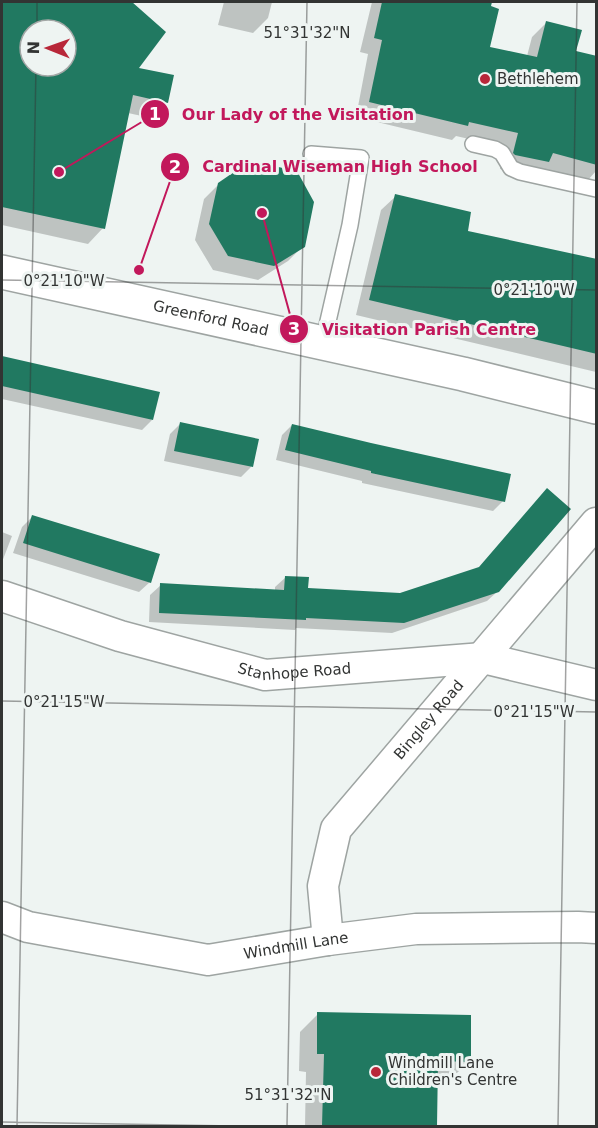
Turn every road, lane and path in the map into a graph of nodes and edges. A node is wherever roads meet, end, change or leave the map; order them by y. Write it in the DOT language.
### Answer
graph roads {
  1 [pos="473,144"];
  2 [pos="311,154"];
  3 [pos="597,189"];
  4 [pos="2,272"];
  5 [pos="323,343"];
  6 [pos="597,407"];
  7 [pos="597,523"];
  8 [pos="2,596"];
  9 [pos="483,658"];
  10 [pos="597,685"];
  11 [pos="2,917"];
  12 [pos="597,928"];
  13 [pos="328,940"];
  1 -- 3 [label="lane"];
  2 -- 5 [label="lane"];
  4 -- 5 [label="main road, Greenford Road"];
  5 -- 6 [label="main road, Greenford Road"];
  7 -- 9 [label="street, Bingley Road"];
  8 -- 9 [label="street, Stanhope Road"];
  9 -- 10 [label="street, Stanhope Road"];
  9 -- 13 [label="street, Bingley Road"];
  11 -- 13 [label="street, Windmill Lane"];
  12 -- 13 [label="street, Windmill Lane"];
}
